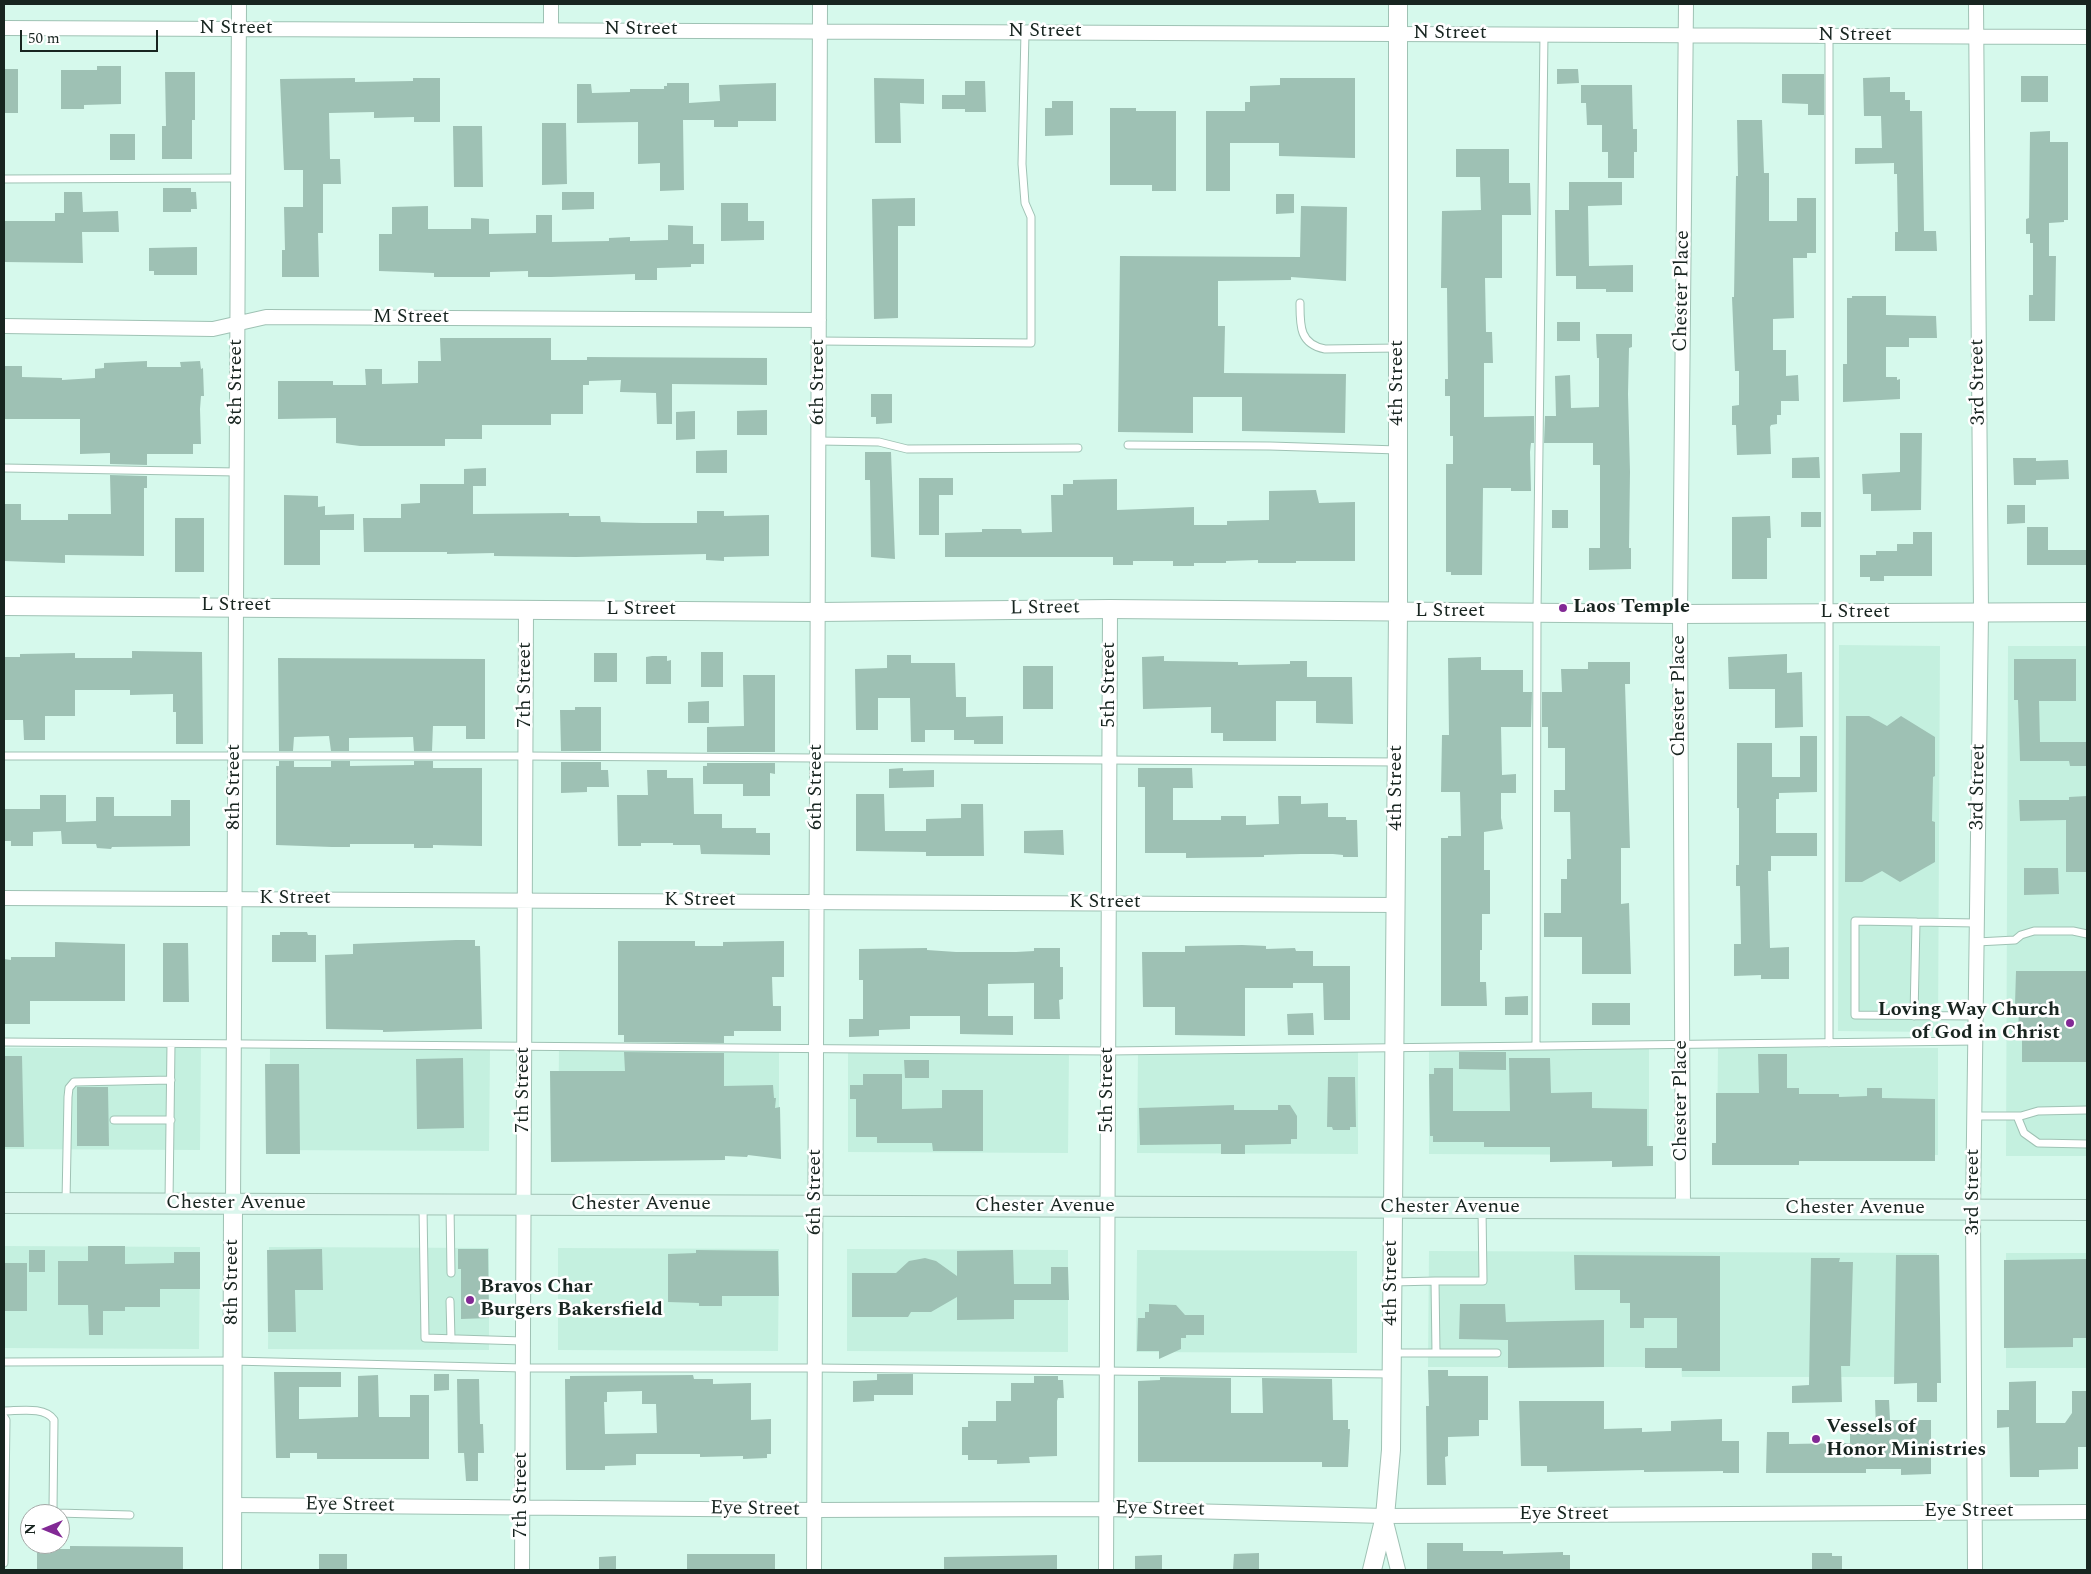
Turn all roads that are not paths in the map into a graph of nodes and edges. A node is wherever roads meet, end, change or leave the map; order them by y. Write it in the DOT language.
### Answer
graph roads {
  1 [pos="239,4"];
  2 [pos="551,4"];
  3 [pos="820,4"];
  4 [pos="1398,4"];
  5 [pos="1686,4"];
  6 [pos="1976,4"];
  7 [pos="4,28"];
  8 [pos="238,29"];
  9 [pos="551,30"];
  10 [pos="821,31"];
  11 [pos="1025,32"];
  12 [pos="1398,34"];
  13 [pos="1544,34"];
  14 [pos="1686,35"];
  15 [pos="1829,36"];
  16 [pos="1975,36"];
  17 [pos="2087,37"];
  18 [pos="238,178"];
  19 [pos="4,179"];
  20 [pos="1300,303"];
  21 [pos="819,320"];
  22 [pos="238,324"];
  23 [pos="4,326"];
  24 [pos="819,341"];
  25 [pos="1398,348"];
  26 [pos="819,441"];
  27 [pos="1128,445"];
  28 [pos="1078,448"];
  29 [pos="1398,450"];
  30 [pos="4,468"];
  31 [pos="237,472"];
  32 [pos="4,606"];
  33 [pos="236,606"];
  34 [pos="526,609"];
  35 [pos="1110,609"];
  36 [pos="1398,611"];
  37 [pos="818,612"];
  38 [pos="1537,612"];
  39 [pos="2087,612"];
  40 [pos="1829,613"];
  41 [pos="1981,613"];
  42 [pos="1680,614"];
  43 [pos="4,756"];
  44 [pos="235,756"];
  45 [pos="526,756"];
  46 [pos="818,759"];
  47 [pos="1110,760"];
  48 [pos="1398,762"];
  49 [pos="4,898"];
  50 [pos="235,899"];
  51 [pos="525,900"];
  52 [pos="817,902"];
  53 [pos="1109,903"];
  54 [pos="1397,905"];
  55 [pos="1916,922"];
  56 [pos="1977,923"];
  57 [pos="2087,934"];
  58 [pos="1977,942"];
  59 [pos="1914,1016"];
  60 [pos="1976,1016"];
  61 [pos="1976,1041"];
  62 [pos="4,1042"];
  63 [pos="1829,1043"];
  64 [pos="171,1044"];
  65 [pos="234,1045"];
  66 [pos="524,1045"];
  67 [pos="1395,1046"];
  68 [pos="1536,1046"];
  69 [pos="1682,1046"];
  70 [pos="816,1048"];
  71 [pos="1108,1051"];
  72 [pos="171,1080"];
  73 [pos="2087,1110"];
  74 [pos="1975,1116"];
  75 [pos="2017,1116"];
  76 [pos="114,1120"];
  77 [pos="171,1120"];
  78 [pos="2087,1144"];
  79 [pos="4,1203"];
  80 [pos="66,1203"];
  81 [pos="169,1204"];
  82 [pos="233,1204"];
  83 [pos="424,1204"];
  84 [pos="450,1205"];
  85 [pos="524,1205"];
  86 [pos="816,1206"];
  87 [pos="1108,1207"];
  88 [pos="1393,1208"];
  89 [pos="1482,1208"];
  90 [pos="1683,1209"];
  91 [pos="1974,1210"];
  92 [pos="2087,1210"];
  93 [pos="450,1273"];
  94 [pos="1436,1281"];
  95 [pos="1392,1282"];
  96 [pos="450,1300"];
  97 [pos="451,1339"];
  98 [pos="523,1341"];
  99 [pos="1392,1353"];
  100 [pos="1436,1353"];
  101 [pos="1497,1353"];
  102 [pos="232,1361"];
  103 [pos="4,1362"];
  104 [pos="523,1368"];
  105 [pos="815,1368"];
  106 [pos="1107,1371"];
  107 [pos="1391,1374"];
  108 [pos="4,1411"];
  109 [pos="4,1417"];
  110 [pos="232,1505"];
  111 [pos="523,1508"];
  112 [pos="1106,1508"];
  113 [pos="814,1510"];
  114 [pos="1975,1512"];
  115 [pos="2087,1512"];
  116 [pos="130,1515"];
  117 [pos="1385,1516"];
  118 [pos="4,1562"];
  119 [pos="232,1570"];
  120 [pos="522,1570"];
  121 [pos="814,1570"];
  122 [pos="1106,1570"];
  123 [pos="1372,1570"];
  124 [pos="1398,1570"];
  125 [pos="1975,1570"];
  1 -- 8 [label="street, 8th Street"];
  2 -- 9 [label="street"];
  3 -- 10 [label="street, 6th Street"];
  4 -- 12 [label="street, 4th Street"];
  5 -- 14 [label="street, Chester Place"];
  6 -- 16 [label="street, 3rd Street"];
  7 -- 8 [label="street, N Street"];
  8 -- 9 [label="street, N Street"];
  8 -- 18 [label="street, 8th Street"];
  9 -- 10 [label="street, N Street"];
  10 -- 11 [label="street, N Street"];
  10 -- 21 [label="street, 6th Street"];
  11 -- 12 [label="street, N Street"];
  11 -- 24 [label="lane"];
  12 -- 13 [label="street, N Street"];
  12 -- 25 [label="street, 4th Street"];
  13 -- 14 [label="street, N Street"];
  13 -- 38 [label="lane"];
  14 -- 15 [label="street, N Street"];
  14 -- 42 [label="street, Chester Place"];
  15 -- 16 [label="street, N Street"];
  15 -- 40 [label="lane"];
  16 -- 17 [label="street, N Street"];
  16 -- 41 [label="street, 3rd Street"];
  18 -- 19 [label="lane"];
  18 -- 22 [label="street, 8th Street"];
  20 -- 25 [label="lane"];
  21 -- 22 [label="street, M Street"];
  21 -- 24 [label="street, 6th Street"];
  22 -- 23 [label="street, M Street"];
  22 -- 31 [label="street, 8th Street"];
  24 -- 26 [label="street, 6th Street"];
  25 -- 29 [label="street, 4th Street"];
  26 -- 28 [label="lane"];
  26 -- 37 [label="street, 6th Street"];
  27 -- 29 [label="lane"];
  29 -- 36 [label="street, 4th Street"];
  30 -- 31 [label="lane"];
  31 -- 33 [label="street, 8th Street"];
  32 -- 33 [label="street, L Street"];
  33 -- 34 [label="street, L Street"];
  33 -- 44 [label="street, 8th Street"];
  34 -- 37 [label="street, L Street"];
  34 -- 45 [label="street, 7th Street"];
  35 -- 36 [label="street, L Street"];
  35 -- 37 [label="street, L Street"];
  35 -- 47 [label="street, 5th Street"];
  36 -- 38 [label="street, L Street"];
  36 -- 48 [label="street, 4th Street"];
  37 -- 46 [label="street, 6th Street"];
  38 -- 42 [label="street, L Street"];
  38 -- 68 [label="lane"];
  39 -- 41 [label="street, L Street"];
  40 -- 41 [label="street, L Street"];
  40 -- 42 [label="street, L Street"];
  40 -- 63 [label="lane"];
  41 -- 56 [label="street, 3rd Street"];
  42 -- 69 [label="street, Chester Place"];
  43 -- 44 [label="lane"];
  44 -- 45 [label="lane"];
  44 -- 50 [label="street, 8th Street"];
  45 -- 46 [label="lane"];
  45 -- 51 [label="street, 7th Street"];
  46 -- 47 [label="lane"];
  46 -- 52 [label="street, 6th Street"];
  47 -- 48 [label="lane"];
  47 -- 53 [label="street, 5th Street"];
  48 -- 54 [label="street, 4th Street"];
  49 -- 50 [label="street, K Street"];
  50 -- 51 [label="street, K Street"];
  50 -- 65 [label="street, 8th Street"];
  51 -- 52 [label="street, K Street"];
  51 -- 66 [label="street, 7th Street"];
  52 -- 53 [label="street, K Street"];
  52 -- 70 [label="street, 6th Street"];
  53 -- 54 [label="street, K Street"];
  53 -- 71 [label="street, 5th Street"];
  54 -- 67 [label="street, 4th Street"];
  55 -- 56 [label="lane"];
  55 -- 59 [label="lane"];
  55 -- 59 [label="lane"];
  56 -- 58 [label="street, 3rd Street"];
  57 -- 58 [label="lane"];
  58 -- 60 [label="street, 3rd Street"];
  59 -- 60 [label="lane"];
  60 -- 61 [label="street, 3rd Street"];
  61 -- 63 [label="lane"];
  61 -- 74 [label="street, 3rd Street"];
  62 -- 64 [label="lane"];
  63 -- 69 [label="lane"];
  64 -- 65 [label="lane"];
  64 -- 72 [label="lane"];
  65 -- 66 [label="lane"];
  65 -- 82 [label="street, 8th Street"];
  66 -- 70 [label="lane"];
  66 -- 85 [label="street, 7th Street"];
  67 -- 68 [label="lane"];
  67 -- 71 [label="lane"];
  67 -- 88 [label="street, 4th Street"];
  68 -- 69 [label="lane"];
  69 -- 90 [label="street, Chester Place"];
  70 -- 71 [label="lane"];
  70 -- 86 [label="street, 6th Street"];
  71 -- 87 [label="street, 5th Street"];
  72 -- 77 [label="lane"];
  72 -- 80 [label="lane"];
  73 -- 75 [label="lane"];
  74 -- 75 [label="lane"];
  74 -- 91 [label="street, 3rd Street"];
  75 -- 78 [label="lane"];
  76 -- 77 [label="lane"];
  77 -- 81 [label="lane"];
  79 -- 80 [label="main road, Chester Avenue"];
  80 -- 81 [label="main road, Chester Avenue"];
  81 -- 82 [label="main road, Chester Avenue"];
  82 -- 83 [label="main road, Chester Avenue"];
  82 -- 102 [label="street, 8th Street"];
  83 -- 84 [label="main road, Chester Avenue"];
  83 -- 97 [label="lane"];
  84 -- 85 [label="main road, Chester Avenue"];
  84 -- 93 [label="lane"];
  85 -- 86 [label="main road, Chester Avenue"];
  85 -- 98 [label="street, 7th Street"];
  86 -- 87 [label="main road, Chester Avenue"];
  86 -- 105 [label="street, 6th Street"];
  87 -- 88 [label="main road, Chester Avenue"];
  87 -- 106 [label="street, 5th Street"];
  88 -- 89 [label="main road, Chester Avenue"];
  88 -- 95 [label="street, 4th Street"];
  89 -- 90 [label="main road, Chester Avenue"];
  89 -- 94 [label="lane"];
  90 -- 91 [label="main road, Chester Avenue"];
  91 -- 92 [label="main road, Chester Avenue"];
  91 -- 114 [label="street, 3rd Street"];
  94 -- 95 [label="lane"];
  94 -- 100 [label="lane"];
  95 -- 99 [label="street, 4th Street"];
  96 -- 97 [label="lane"];
  97 -- 98 [label="lane"];
  98 -- 104 [label="street, 7th Street"];
  99 -- 100 [label="lane"];
  99 -- 107 [label="street, 4th Street"];
  100 -- 101 [label="lane"];
  102 -- 103 [label="lane"];
  102 -- 104 [label="lane"];
  102 -- 110 [label="street, 8th Street"];
  104 -- 105 [label="lane"];
  104 -- 111 [label="street, 7th Street"];
  105 -- 106 [label="lane"];
  105 -- 113 [label="street, 6th Street"];
  106 -- 107 [label="lane"];
  106 -- 112 [label="street, 5th Street"];
  107 -- 117 [label="street, 4th Street"];
  108 -- 116 [label="lane"];
  109 -- 118 [label="lane"];
  110 -- 111 [label="street, Eye Street"];
  110 -- 119 [label="street, 8th Street"];
  111 -- 113 [label="street, Eye Street"];
  111 -- 120 [label="street, 7th Street"];
  112 -- 113 [label="street, Eye Street"];
  112 -- 117 [label="street, Eye Street"];
  112 -- 122 [label="street, 5th Street"];
  113 -- 121 [label="street, 6th Street"];
  114 -- 115 [label="street, Eye Street"];
  114 -- 117 [label="street, Eye Street"];
  114 -- 125 [label="street, 3rd Street"];
  117 -- 123 [label="street"];
  117 -- 124 [label="street, 4th Street"];
}
